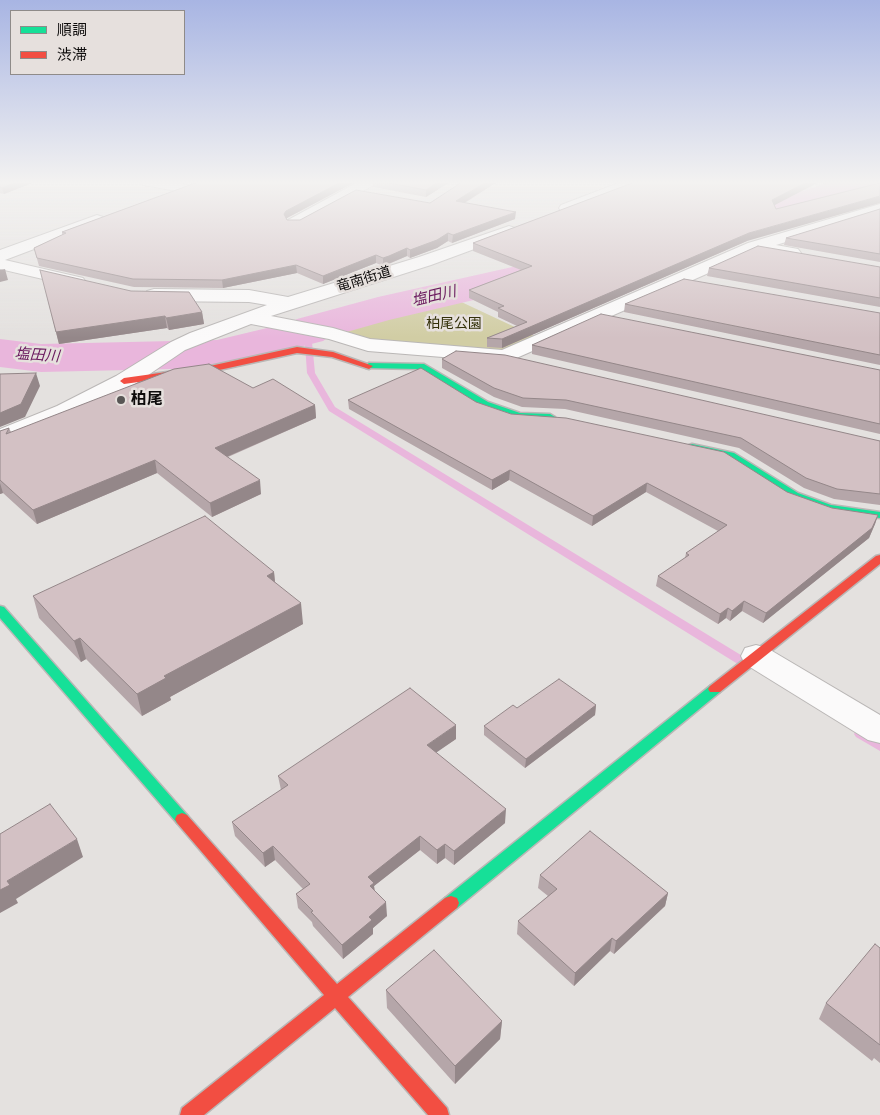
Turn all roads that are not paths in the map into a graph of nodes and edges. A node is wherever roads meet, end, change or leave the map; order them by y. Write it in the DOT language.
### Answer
graph roads {
  1 [pos="58,234"];
  2 [pos="499,234"];
  3 [pos="797,234"];
  4 [pos="754,246"];
  5 [pos="0,256"];
  6 [pos="812,257"];
  7 [pos="0,264"];
  8 [pos="682,278"];
  9 [pos="710,284"];
  10 [pos="96,286"];
  11 [pos="134,295"];
  12 [pos="289,303"];
  13 [pos="598,315"];
  14 [pos="251,318"];
  15 [pos="627,321"];
  16 [pos="505,356"];
  17 [pos="534,363"];
  18 [pos="131,376"];
  19 [pos="565,418"];
  20 [pos="0,437"];
  21 [pos="678,444"];
  22 [pos="880,515"];
  23 [pos="880,558"];
  24 [pos="0,610"];
  25 [pos="756,656"];
  26 [pos="880,731"];
  27 [pos="337,997"];
  28 [pos="189,1115"];
  29 [pos="440,1115"];
  1 -- 5 [label="street"];
  2 -- 12 [label="street, 竜南街道"];
  3 -- 4 [label="street"];
  4 -- 6 [label="street"];
  4 -- 8 [label="street"];
  7 -- 10 [label="street"];
  8 -- 9 [label="street"];
  8 -- 13 [label="street"];
  11 -- 12 [label="street"];
  12 -- 14 [label="street, 竜南街道"];
  13 -- 15 [label="street"];
  13 -- 16 [label="street"];
  14 -- 16 [label="street"];
  14 -- 18 [label="street, 竜南街道"];
  16 -- 17 [label="street"];
  18 -- 19 [label="street"];
  18 -- 20 [label="street, 竜南街道"];
  21 -- 22 [label="street"];
  23 -- 25 [label="street"];
  24 -- 27 [label="street"];
  25 -- 26 [label="street"];
  25 -- 27 [label="street"];
  27 -- 28 [label="street"];
  27 -- 29 [label="street"];
}
